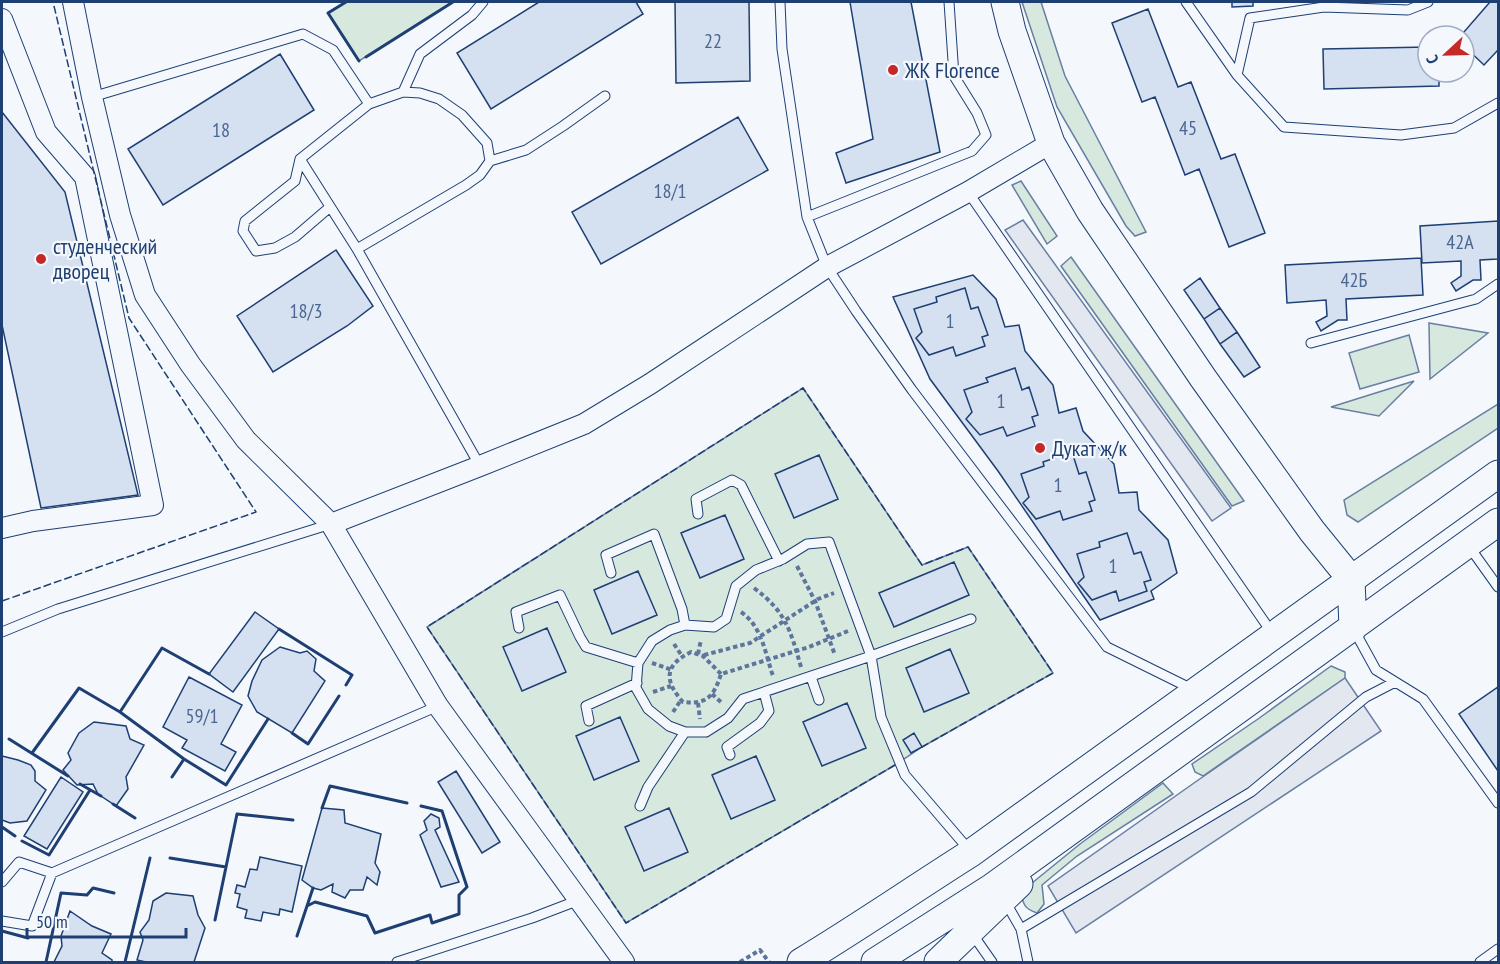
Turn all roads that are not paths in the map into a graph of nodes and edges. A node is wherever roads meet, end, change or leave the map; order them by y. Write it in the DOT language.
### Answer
graph roads {
  1 [pos="73,2"];
  2 [pos="483,2"];
  3 [pos="780,2"];
  4 [pos="949,2"];
  5 [pos="1005,2"];
  6 [pos="1186,2"];
  7 [pos="1428,2"];
  8 [pos="2,19"];
  9 [pos="1237,75"];
  10 [pos="403,92"];
  11 [pos="605,96"];
  12 [pos="92,97"];
  13 [pos="1498,103"];
  14 [pos="369,104"];
  15 [pos="1051,143"];
  16 [pos="300,159"];
  17 [pos="490,161"];
  18 [pos="968,192"];
  19 [pos="330,207"];
  20 [pos="807,217"];
  21 [pos="357,249"];
  22 [pos="827,267"];
  23 [pos="1498,285"];
  24 [pos="1311,343"];
  25 [pos="480,466"];
  26 [pos="1498,474"];
  27 [pos="698,514"];
  28 [pos="1498,522"];
  29 [pos="332,524"];
  30 [pos="2,528"];
  31 [pos="1468,544"];
  32 [pos="779,561"];
  33 [pos="611,573"];
  34 [pos="1351,579"];
  35 [pos="1498,587"];
  36 [pos="971,619"];
  37 [pos="685,625"];
  38 [pos="1353,627"];
  39 [pos="519,628"];
  40 [pos="2,632"];
  41 [pos="1274,635"];
  42 [pos="871,656"];
  43 [pos="638,663"];
  44 [pos="808,678"];
  45 [pos="1395,682"];
  46 [pos="637,683"];
  47 [pos="1196,691"];
  48 [pos="764,692"];
  49 [pos="819,700"];
  50 [pos="438,706"];
  51 [pos="589,721"];
  52 [pos="685,732"];
  53 [pos="730,755"];
  54 [pos="1498,802"];
  55 [pos="640,806"];
  56 [pos="1095,813"];
  57 [pos="971,853"];
  58 [pos="52,873"];
  59 [pos="2,882"];
  60 [pos="1004,899"];
  61 [pos="579,900"];
  62 [pos="2,921"];
  63 [pos="1021,929"];
  64 [pos="970,932"];
  65 [pos="847,934"];
  66 [pos="1498,948"];
  67 [pos="620,961"];
  68 [pos="397,963"];
  69 [pos="801,963"];
  70 [pos="865,963"];
  71 [pos="875,963"];
  72 [pos="938,963"];
  73 [pos="992,963"];
  74 [pos="1029,963"];
  75 [pos="1480,963"];
  1 -- 12 [label="street"];
  2 -- 10 [label="lane"];
  3 -- 20 [label="lane"];
  4 -- 20 [label="lane"];
  5 -- 15 [label="main road"];
  6 -- 9 [label="lane"];
  7 -- 9 [label="lane"];
  8 -- 30 [label="street"];
  9 -- 13 [label="lane"];
  10 -- 14 [label="lane"];
  10 -- 17 [label="lane"];
  11 -- 17 [label="lane"];
  12 -- 14 [label="lane"];
  12 -- 29 [label="street"];
  14 -- 16 [label="lane"];
  15 -- 18 [label="street"];
  15 -- 34 [label="main road"];
  16 -- 19 [label="lane"];
  16 -- 19 [label="lane"];
  17 -- 21 [label="lane"];
  18 -- 22 [label="street"];
  18 -- 41 [label="lane"];
  19 -- 21 [label="lane"];
  20 -- 22 [label="lane"];
  21 -- 25 [label="lane"];
  22 -- 25 [label="street"];
  22 -- 47 [label="lane"];
  23 -- 24 [label="lane"];
  25 -- 29 [label="street"];
  26 -- 34 [label="main road"];
  27 -- 32 [label="lane"];
  28 -- 31 [label="main road"];
  29 -- 40 [label="lane"];
  29 -- 50 [label="street"];
  31 -- 35 [label="lane"];
  31 -- 38 [label="main road"];
  32 -- 37 [label="lane"];
  32 -- 42 [label="lane"];
  33 -- 37 [label="lane"];
  34 -- 38 [label="main road"];
  34 -- 41 [label="main road"];
  36 -- 42 [label="lane"];
  37 -- 43 [label="lane"];
  38 -- 45 [label="lane"];
  38 -- 56 [label="main road"];
  39 -- 43 [label="lane"];
  41 -- 47 [label="main road"];
  42 -- 44 [label="lane"];
  42 -- 57 [label="lane"];
  43 -- 46 [label="lane"];
  44 -- 48 [label="lane"];
  44 -- 49 [label="lane"];
  45 -- 54 [label="lane"];
  45 -- 63 [label="lane"];
  46 -- 51 [label="lane"];
  46 -- 52 [label="lane"];
  47 -- 57 [label="main road"];
  48 -- 52 [label="lane"];
  48 -- 53 [label="lane"];
  50 -- 58 [label="lane"];
  50 -- 61 [label="street"];
  52 -- 55 [label="lane"];
  56 -- 60 [label="main road"];
  56 -- 71 [label="main road"];
  57 -- 65 [label="main road"];
  58 -- 59 [label="lane"];
  58 -- 62 [label="lane"];
  60 -- 63 [label="lane"];
  60 -- 64 [label="main road"];
  61 -- 67 [label="street"];
  61 -- 68 [label="lane"];
  63 -- 74 [label="lane"];
  64 -- 72 [label="main road"];
  64 -- 73 [label="lane"];
  65 -- 69 [label="main road"];
  65 -- 70 [label="main road"];
  66 -- 75 [label="lane"];
}
